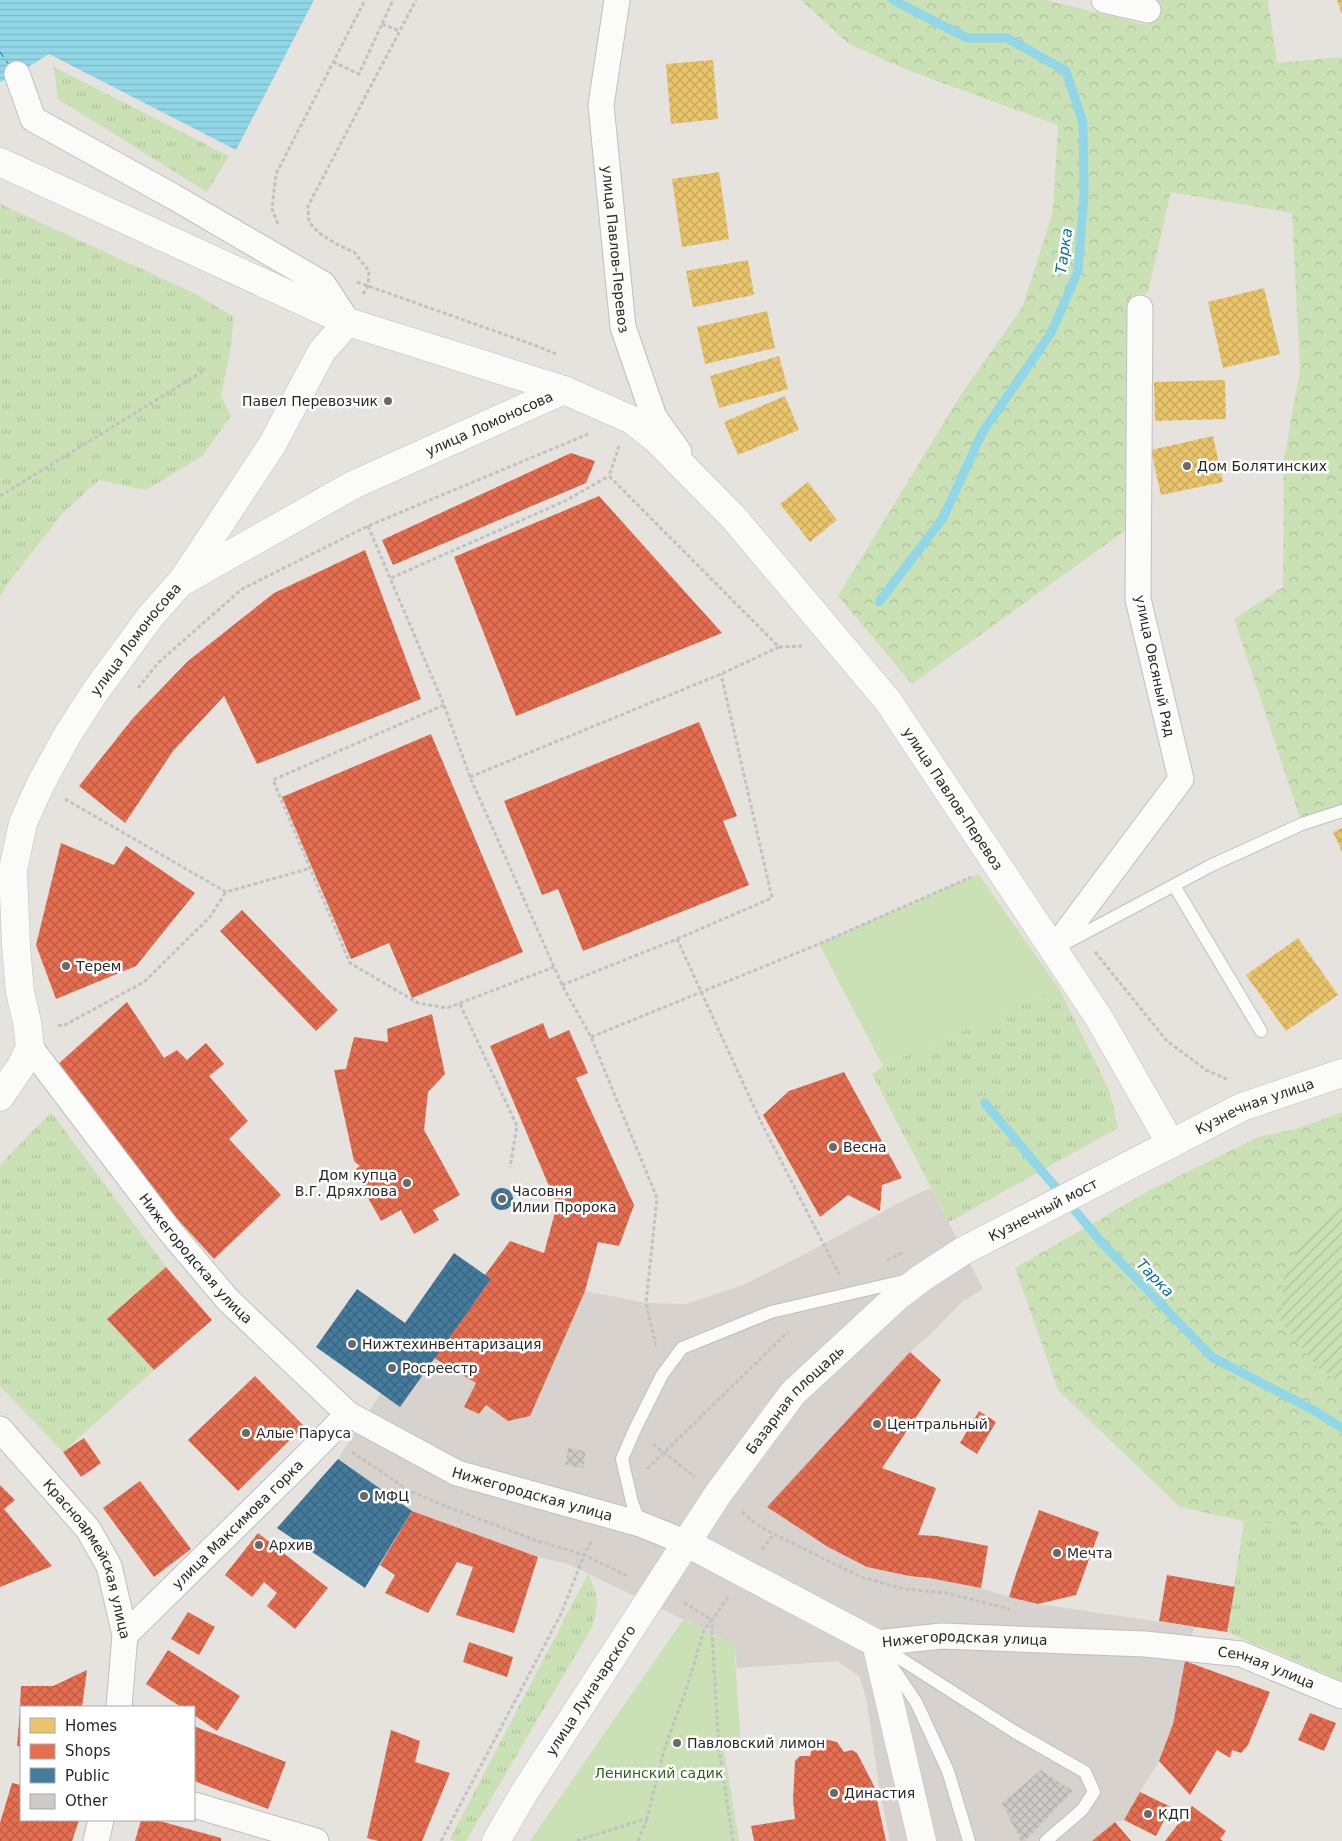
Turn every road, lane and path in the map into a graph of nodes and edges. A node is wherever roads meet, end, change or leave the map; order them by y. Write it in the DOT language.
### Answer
graph roads {
  1 [pos="364,0"];
  2 [pos="393,0"];
  3 [pos="416,0"];
  4 [pos="617,0"];
  5 [pos="1104,0"];
  6 [pos="1148,10"];
  7 [pos="382,24"];
  8 [pos="399,31"];
  9 [pos="333,62"];
  10 [pos="17,74"];
  11 [pos="0,162"];
  12 [pos="281,231"];
  13 [pos="1140,308"];
  14 [pos="348,322"];
  15 [pos="560,356"];
  16 [pos="205,370"];
  17 [pos="564,390"];
  18 [pos="589,433"];
  19 [pos="612,441"];
  20 [pos="609,476"];
  21 [pos="699,481"];
  22 [pos="0,496"];
  23 [pos="368,526"];
  24 [pos="391,578"];
  25 [pos="180,583"];
  26 [pos="721,674"];
  27 [pos="134,692"];
  28 [pos="444,705"];
  29 [pos="470,777"];
  30 [pos="41,783"];
  31 [pos="1342,811"];
  32 [pos="311,868"];
  33 [pos="978,874"];
  34 [pos="1175,887"];
  35 [pos="226,892"];
  36 [pos="677,939"];
  37 [pos="1053,950"];
  38 [pos="554,967"];
  39 [pos="562,985"];
  40 [pos="702,993"];
  41 [pos="460,1004"];
  42 [pos="1261,1031"];
  43 [pos="29,1034"];
  44 [pos="591,1037"];
  45 [pos="1342,1073"];
  46 [pos="0,1097"];
  47 [pos="1171,1144"];
  48 [pos="510,1167"];
  49 [pos="1124,1168"];
  50 [pos="923,1276"];
  51 [pos="849,1292"];
  52 [pos="662,1375"];
  53 [pos="348,1414"];
  54 [pos="0,1429"];
  55 [pos="752,1520"];
  56 [pos="640,1524"];
  57 [pos="774,1534"];
  58 [pos="687,1543"];
  59 [pos="745,1573"];
  60 [pos="1013,1609"];
  61 [pos="125,1635"];
  62 [pos="876,1643"];
  63 [pos="1188,1648"];
  64 [pos="1342,1696"];
  65 [pos="119,1706"];
  66 [pos="195,1805"];
  67 [pos="648,1818"];
  68 [pos="101,1821"];
  69 [pos="96,1841"];
  70 [pos="316,1841"];
  71 [pos="496,1841"];
  72 [pos="638,1841"];
  73 [pos="733,1841"];
  74 [pos="922,1841"];
  75 [pos="969,1841"];
  76 [pos="1046,1841"];
  1 -- 9 [label="path"];
  2 -- 7 [label="path"];
  3 -- 8 [label="path"];
  4 -- 21 [label="street, улица Павлов-Перевоз"];
  5 -- 6 [label="street"];
  7 -- 8 [label="path"];
  7 -- 9 [label="path"];
  8 -- 15 [label="path"];
  9 -- 12 [label="path"];
  10 -- 14 [label="street"];
  11 -- 14 [label="main road, улица Павлов-Перевоз"];
  13 -- 37 [label="street, улица Овсяный Ряд"];
  14 -- 17 [label="main road, улица Павлов-Перевоз"];
  14 -- 25 [label="main road"];
  16 -- 22 [label="path"];
  17 -- 21 [label="main road, улица Павлов-Перевоз"];
  17 -- 25 [label="main road, улица Ломоносова"];
  18 -- 23 [label="path"];
  19 -- 20 [label="path"];
  20 -- 24 [label="path"];
  20 -- 26 [label="path"];
  21 -- 37 [label="main road, улица Павлов-Перевоз"];
  23 -- 24 [label="path"];
  23 -- 27 [label="path"];
  24 -- 28 [label="path"];
  25 -- 30 [label="main road, улица Ломоносова"];
  26 -- 29 [label="path"];
  26 -- 36 [label="path"];
  28 -- 29 [label="path"];
  28 -- 32 [label="path"];
  29 -- 38 [label="path"];
  30 -- 35 [label="path"];
  30 -- 43 [label="main road, улица Ломоносова"];
  31 -- 34 [label="lane"];
  32 -- 35 [label="path"];
  32 -- 41 [label="path"];
  33 -- 40 [label="path"];
  34 -- 37 [label="lane"];
  34 -- 42 [label="lane"];
  35 -- 43 [label="path"];
  36 -- 39 [label="path"];
  36 -- 40 [label="path"];
  37 -- 47 [label="main road, улица Павлов-Перевоз"];
  38 -- 39 [label="path"];
  38 -- 41 [label="path"];
  39 -- 44 [label="path"];
  40 -- 44 [label="path"];
  40 -- 51 [label="path"];
  41 -- 48 [label="path"];
  43 -- 46 [label="main road"];
  43 -- 53 [label="street, Нижегородская улица"];
  44 -- 52 [label="path"];
  45 -- 47 [label="main road, Кузнечная улица"];
  47 -- 49 [label="main road, Кузнечная улица"];
  49 -- 50 [label="main road, Кузнечный мост"];
  50 -- 51 [label="lane"];
  50 -- 58 [label="main road, Базарная площадь"];
  51 -- 52 [label="lane"];
  52 -- 56 [label="lane"];
  53 -- 56 [label="street, Нижегородская улица"];
  53 -- 61 [label="street, улица Максимова горка"];
  54 -- 61 [label="street, Красноармейская улица"];
  55 -- 57 [label="path"];
  56 -- 58 [label="street, Нижегородская улица"];
  57 -- 59 [label="path"];
  57 -- 60 [label="path"];
  58 -- 59 [label="main road, Нижегородская улица"];
  58 -- 71 [label="main road, улица Луначарского"];
  59 -- 62 [label="main road, Нижегородская улица"];
  59 -- 73 [label="path"];
  61 -- 65 [label="street, Красноармейская улица"];
  62 -- 63 [label="street, Нижегородская улица"];
  62 -- 74 [label="main road"];
  62 -- 75 [label="lane"];
  62 -- 76 [label="lane"];
  63 -- 64 [label="street, Сенная улица"];
  66 -- 70 [label="street"];
  67 -- 72 [label="path"];
  68 -- 69 [label="street"];
}
